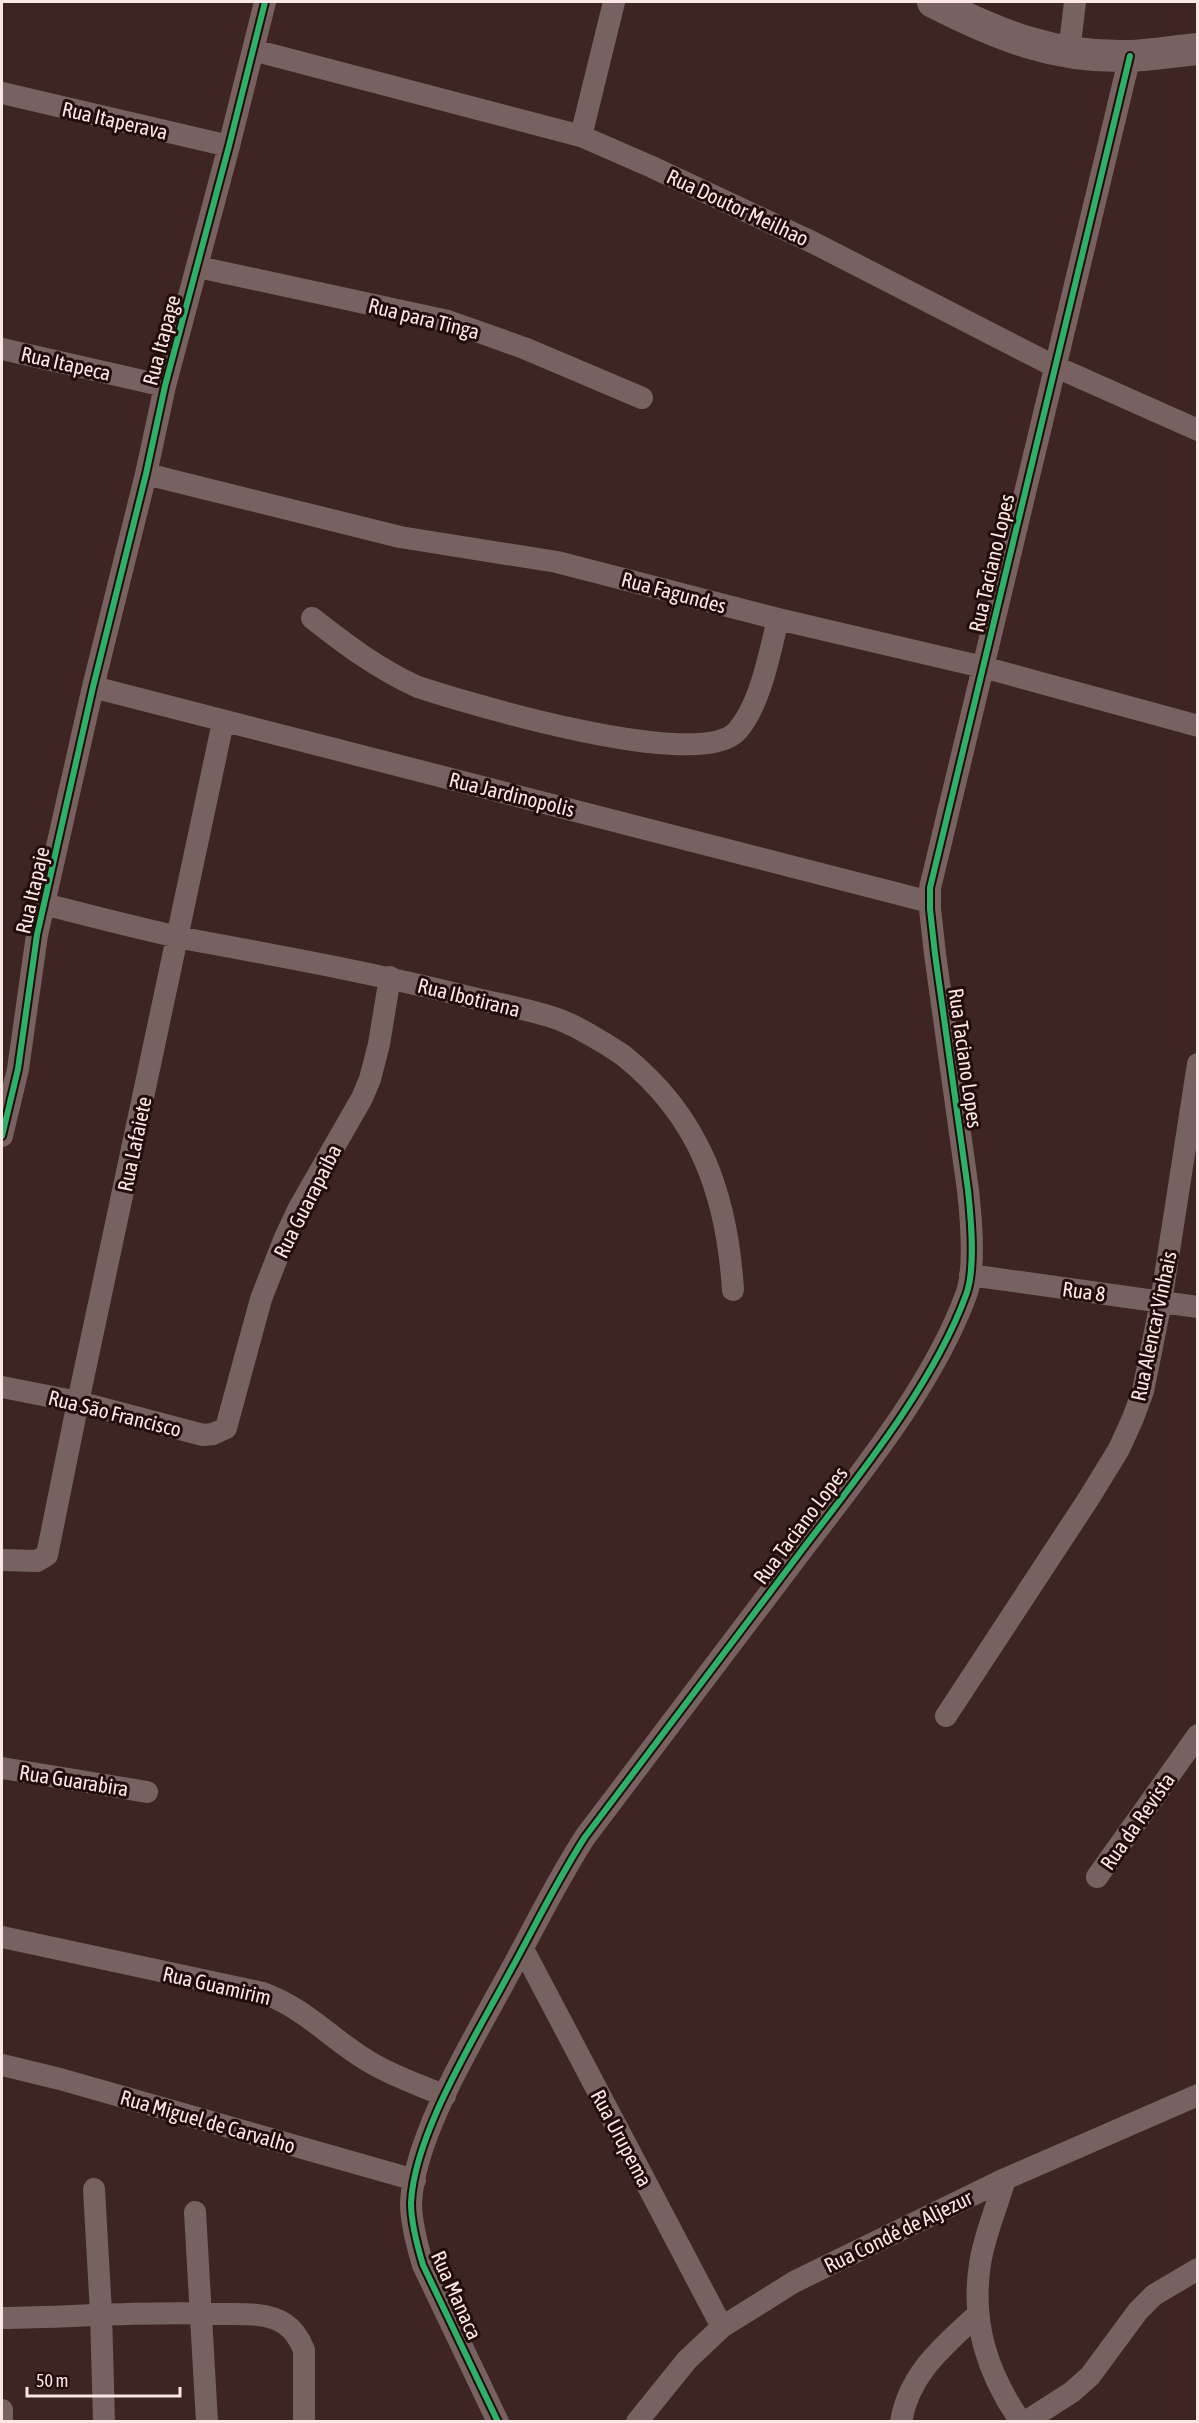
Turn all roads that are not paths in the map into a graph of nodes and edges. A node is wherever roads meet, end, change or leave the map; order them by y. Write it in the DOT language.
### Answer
graph roads {
  1 [pos="265,2"];
  2 [pos="614,2"];
  3 [pos="933,2"];
  4 [pos="1075,2"];
  5 [pos="1197,49"];
  6 [pos="253,50"];
  7 [pos="1069,52"];
  8 [pos="1130,56"];
  9 [pos="2,93"];
  10 [pos="581,136"];
  11 [pos="229,146"];
  12 [pos="198,267"];
  13 [pos="2,349"];
  14 [pos="1054,366"];
  15 [pos="165,386"];
  16 [pos="642,398"];
  17 [pos="1197,430"];
  18 [pos="146,474"];
  19 [pos="312,618"];
  20 [pos="778,620"];
  21 [pos="983,667"];
  22 [pos="93,687"];
  23 [pos="223,722"];
  24 [pos="1197,726"];
  25 [pos="930,902"];
  26 [pos="44,904"];
  27 [pos="178,937"];
  28 [pos="390,977"];
  29 [pos="11,1046"];
  30 [pos="1197,1064"];
  31 [pos="2,1136"];
  32 [pos="970,1275"];
  33 [pos="734,1290"];
  34 [pos="1161,1302"];
  35 [pos="1197,1307"];
  36 [pos="2,1387"];
  37 [pos="78,1402"];
  38 [pos="226,1428"];
  39 [pos="2,1560"];
  40 [pos="946,1716"];
  41 [pos="1197,1735"];
  42 [pos="2,1768"];
  43 [pos="147,1792"];
  44 [pos="1097,1877"];
  45 [pos="2,1937"];
  46 [pos="522,1949"];
  47 [pos="2,2065"];
  48 [pos="445,2096"];
  49 [pos="1197,2096"];
  50 [pos="415,2180"];
  51 [pos="1005,2180"];
  52 [pos="94,2189"];
  53 [pos="195,2212"];
  54 [pos="1197,2269"];
  55 [pos="101,2313"];
  56 [pos="201,2313"];
  57 [pos="978,2314"];
  58 [pos="2,2318"];
  59 [pos="722,2327"];
  60 [pos="2,2410"];
  61 [pos="2,2421"];
  62 [pos="104,2421"];
  63 [pos="207,2421"];
  64 [pos="304,2421"];
  65 [pos="498,2421"];
  66 [pos="637,2421"];
  67 [pos="902,2421"];
  68 [pos="1021,2421"];
  69 [pos="1025,2421"];
  1 -- 6 [label="street, Rua Itapage"];
  2 -- 10 [label="street"];
  3 -- 7 [label="main road"];
  4 -- 7 [label="street"];
  5 -- 8 [label="main road"];
  6 -- 10 [label="street, Rua Doutor Meilhao"];
  6 -- 11 [label="street, Rua Itapage"];
  7 -- 8 [label="main road"];
  8 -- 14 [label="street, Rua Taciano Lopes"];
  9 -- 11 [label="street, Rua Itaperava"];
  10 -- 14 [label="street, Rua Doutor Meilhao"];
  11 -- 12 [label="street, Rua Itapage"];
  12 -- 15 [label="street, Rua Itapage"];
  12 -- 16 [label="street, Rua para Tinga"];
  13 -- 15 [label="street, Rua Itapeca"];
  14 -- 17 [label="street, Rua Doutor Meilhao"];
  14 -- 21 [label="street, Rua Taciano Lopes"];
  15 -- 18 [label="street, Rua Itapage"];
  18 -- 20 [label="street, Rua Fagundes"];
  18 -- 22 [label="street, Rua Itapage"];
  19 -- 20 [label="street"];
  20 -- 21 [label="street, Rua Fagundes"];
  21 -- 24 [label="street, Rua Fagundes"];
  21 -- 25 [label="street, Rua Taciano Lopes"];
  22 -- 23 [label="street, Rua Jardinopolis"];
  22 -- 26 [label="street, Rua Itapaje"];
  23 -- 25 [label="street, Rua Jardinopolis"];
  23 -- 27 [label="street, Rua Lafaiete"];
  25 -- 32 [label="street, Rua Taciano Lopes"];
  26 -- 27 [label="street, Rua Ibotirana"];
  26 -- 29 [label="street, Rua Itapaje"];
  27 -- 28 [label="street, Rua Ibotirana"];
  27 -- 37 [label="street, Rua Lafaiete"];
  28 -- 33 [label="street, Rua Ibotirana"];
  28 -- 38 [label="street, Rua Guarapaiba"];
  29 -- 31 [label="street, Rua Itapaje"];
  30 -- 34 [label="street, Rua Alencar Vinhais"];
  32 -- 34 [label="street, Rua 8"];
  32 -- 46 [label="street, Rua Taciano Lopes"];
  34 -- 35 [label="street, Rua 8"];
  34 -- 40 [label="street, Rua Alencar Vinhais"];
  36 -- 37 [label="street, Rua São Francisco"];
  37 -- 38 [label="street, Rua São Francisco"];
  37 -- 39 [label="street, Rua Lafaiete"];
  41 -- 44 [label="street, Rua da Revista"];
  42 -- 43 [label="street, Rua Guarabira"];
  45 -- 48 [label="street, Rua Guamirim"];
  46 -- 48 [label="street, Rua Manaca"];
  46 -- 59 [label="street, Rua Urupema"];
  47 -- 50 [label="street, Rua Miguel de Carvalho"];
  48 -- 50 [label="street, Rua Manaca"];
  49 -- 51 [label="street, Rua Condé de Aljezur"];
  50 -- 65 [label="street, Rua Manaca"];
  51 -- 57 [label="street"];
  51 -- 59 [label="street, Rua Condé de Aljezur"];
  52 -- 55 [label="street"];
  53 -- 56 [label="street"];
  54 -- 69 [label="street"];
  55 -- 56 [label="street"];
  55 -- 58 [label="street"];
  55 -- 62 [label="street"];
  56 -- 63 [label="street"];
  56 -- 64 [label="street"];
  57 -- 67 [label="street"];
  57 -- 68 [label="street"];
  59 -- 66 [label="street, Rua Condé de Aljezur"];
  60 -- 61 [label="street"];
}
